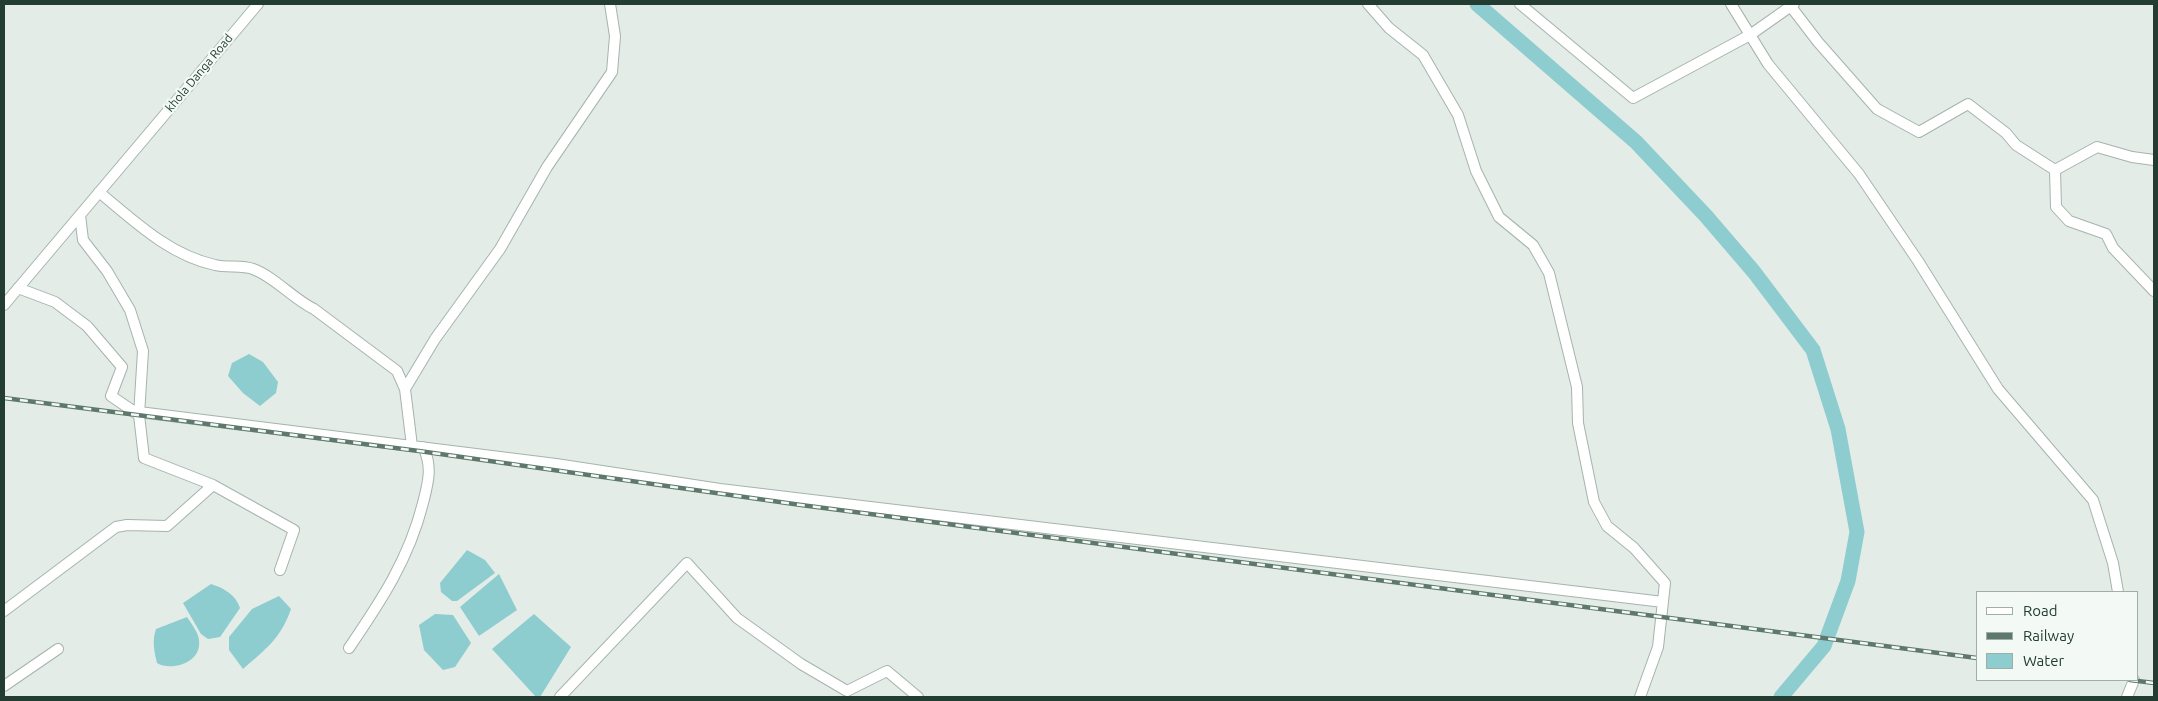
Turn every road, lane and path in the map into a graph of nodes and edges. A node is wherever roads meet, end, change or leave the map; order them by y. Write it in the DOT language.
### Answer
graph roads {
  1 [pos="258,4"];
  2 [pos="610,4"];
  3 [pos="1368,4"];
  4 [pos="1520,4"];
  5 [pos="1731,4"];
  6 [pos="1793,6"];
  7 [pos="1750,35"];
  8 [pos="2154,160"];
  9 [pos="2055,170"];
  10 [pos="99,192"];
  11 [pos="80,215"];
  12 [pos="18,288"];
  13 [pos="2154,291"];
  14 [pos="4,305"];
  15 [pos="405,389"];
  16 [pos="139,413"];
  17 [pos="418,447"];
  18 [pos="213,485"];
  19 [pos="280,570"];
  20 [pos="2118,591"];
  21 [pos="1663,602"];
  22 [pos="4,611"];
  23 [pos="349,648"];
  24 [pos="58,649"];
  25 [pos="2134,681"];
  26 [pos="4,686"];
  27 [pos="560,697"];
  28 [pos="918,697"];
  29 [pos="1640,697"];
  30 [pos="2127,697"];
  1 -- 10 [label="street, khola Danga Road"];
  2 -- 15 [label="street"];
  3 -- 21 [label="street"];
  4 -- 7 [label="street"];
  5 -- 7 [label="street"];
  6 -- 7 [label="street"];
  6 -- 9 [label="street"];
  7 -- 20 [label="street"];
  8 -- 9 [label="street"];
  9 -- 13 [label="street"];
  10 -- 11 [label="street, khola Danga Road"];
  10 -- 15 [label="street"];
  11 -- 12 [label="street, khola Danga Road"];
  11 -- 16 [label="street"];
  12 -- 14 [label="street, khola Danga Road"];
  12 -- 16 [label="street"];
  15 -- 17 [label="street"];
  16 -- 17 [label="street"];
  16 -- 18 [label="street"];
  17 -- 21 [label="street"];
  17 -- 23 [label="street"];
  18 -- 19 [label="street"];
  18 -- 22 [label="street"];
  21 -- 29 [label="street"];
  24 -- 26 [label="street"];
  25 -- 30 [label="street"];
  27 -- 28 [label="street"];
}
